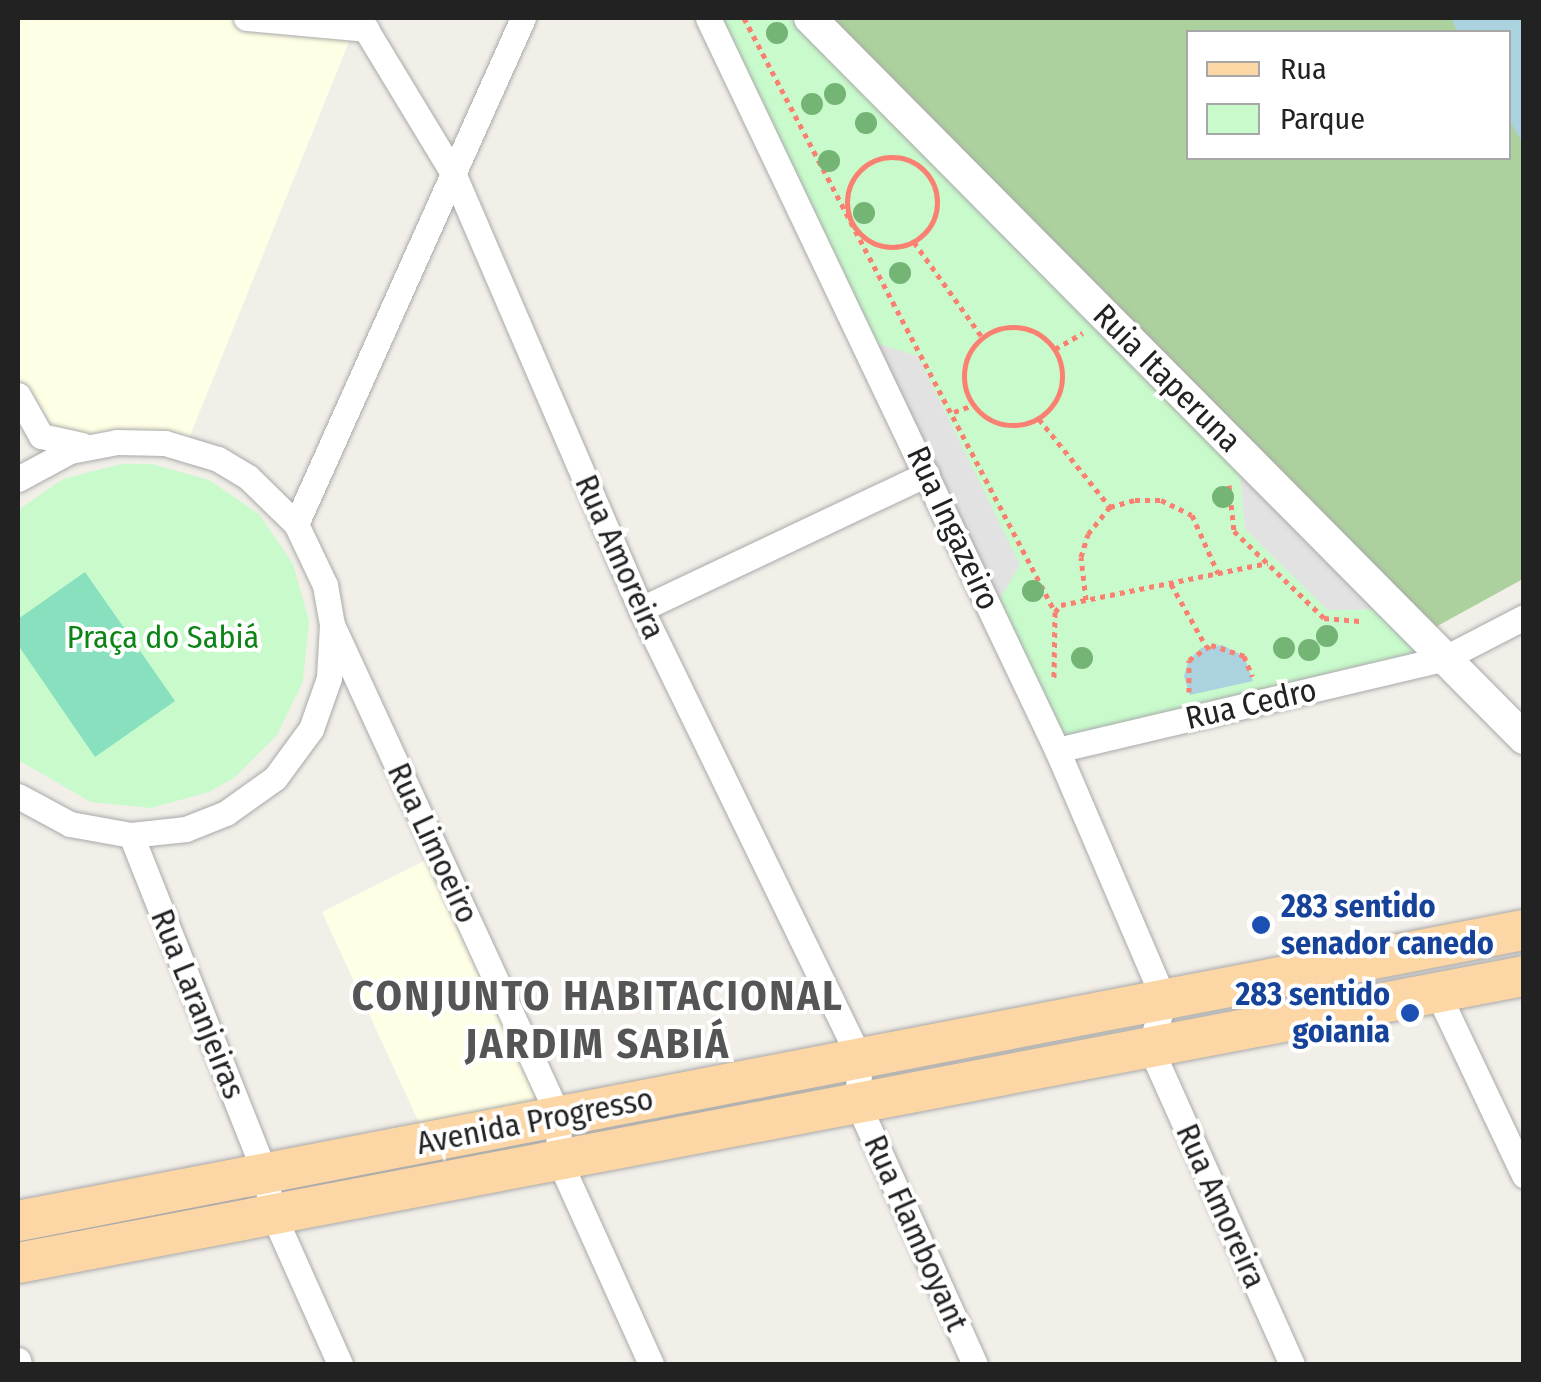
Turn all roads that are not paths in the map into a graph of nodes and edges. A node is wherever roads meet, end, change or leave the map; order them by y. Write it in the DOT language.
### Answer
graph roads {
  1 [pos="246,18"];
  2 [pos="523,18"];
  3 [pos="708,18"];
  4 [pos="810,18"];
  5 [pos="362,23"];
  6 [pos="453,173"];
  7 [pos="18,395"];
  8 [pos="90,446"];
  9 [pos="928,474"];
  10 [pos="18,479"];
  11 [pos="296,524"];
  12 [pos="641,609"];
  13 [pos="1524,618"];
  14 [pos="332,624"];
  15 [pos="1445,658"];
  16 [pos="1524,738"];
  17 [pos="1057,750"];
  18 [pos="18,796"];
  19 [pos="131,835"];
  20 [pos="1524,930"];
  21 [pos="1524,976"];
  22 [pos="1437,992"];
  23 [pos="1164,1000"];
  24 [pos="1150,1047"];
  25 [pos="860,1059"];
  26 [pos="857,1102"];
  27 [pos="558,1117"];
  28 [pos="558,1158"];
  29 [pos="1524,1174"];
  30 [pos="269,1193"];
  31 [pos="18,1221"];
  32 [pos="18,1263"];
  33 [pos="340,1364"];
  34 [pos="651,1364"];
  35 [pos="976,1364"];
  36 [pos="1292,1364"];
  1 -- 5 [label="street"];
  2 -- 6 [label="street"];
  3 -- 9 [label="street, Rua Ingazeiro"];
  4 -- 15 [label="street, Ruia Itaperuna"];
  5 -- 6 [label="street, Rua Amoreira"];
  6 -- 11 [label="street"];
  6 -- 12 [label="street, Rua Amoreira"];
  7 -- 8 [label="street"];
  8 -- 10 [label="street"];
  8 -- 11 [label="street"];
  9 -- 12 [label="street"];
  9 -- 17 [label="street, Rua Ingazeiro"];
  11 -- 14 [label="street"];
  12 -- 25 [label="street, Rua Amoreira"];
  13 -- 15 [label="street, Rua Cedro"];
  14 -- 19 [label="street"];
  14 -- 27 [label="street, Rua Limoeiro"];
  15 -- 16 [label="street, Ruia Itaperuna"];
  15 -- 17 [label="street, Rua Cedro"];
  17 -- 23 [label="street, Rua Ingazeiro"];
  18 -- 19 [label="street"];
  19 -- 30 [label="street, Rua Laranjeiras"];
  20 -- 23 [label="main road, Avenida Progresso"];
  21 -- 22 [label="main road, Avenida Progresso"];
  22 -- 24 [label="main road, Avenida Progresso"];
  22 -- 29 [label="street"];
  23 -- 24 [label="street"];
  23 -- 25 [label="main road, Avenida Progresso"];
  24 -- 26 [label="main road, Avenida Progresso"];
  24 -- 36 [label="street, Rua Amoreira"];
  25 -- 26 [label="street, Rua Amoreira"];
  25 -- 27 [label="main road, Avenida Progresso"];
  26 -- 28 [label="main road, Avenida Progresso"];
  26 -- 35 [label="street, Rua Flamboyant"];
  27 -- 28 [label="street"];
  27 -- 30 [label="main road, Avenida Progresso"];
  28 -- 30 [label="main road, Avenida Progresso"];
  28 -- 34 [label="street"];
  30 -- 31 [label="main road, Avenida Progresso"];
  30 -- 32 [label="main road, Avenida Progresso"];
  30 -- 33 [label="street, Rua Laranjeiras"];
}
